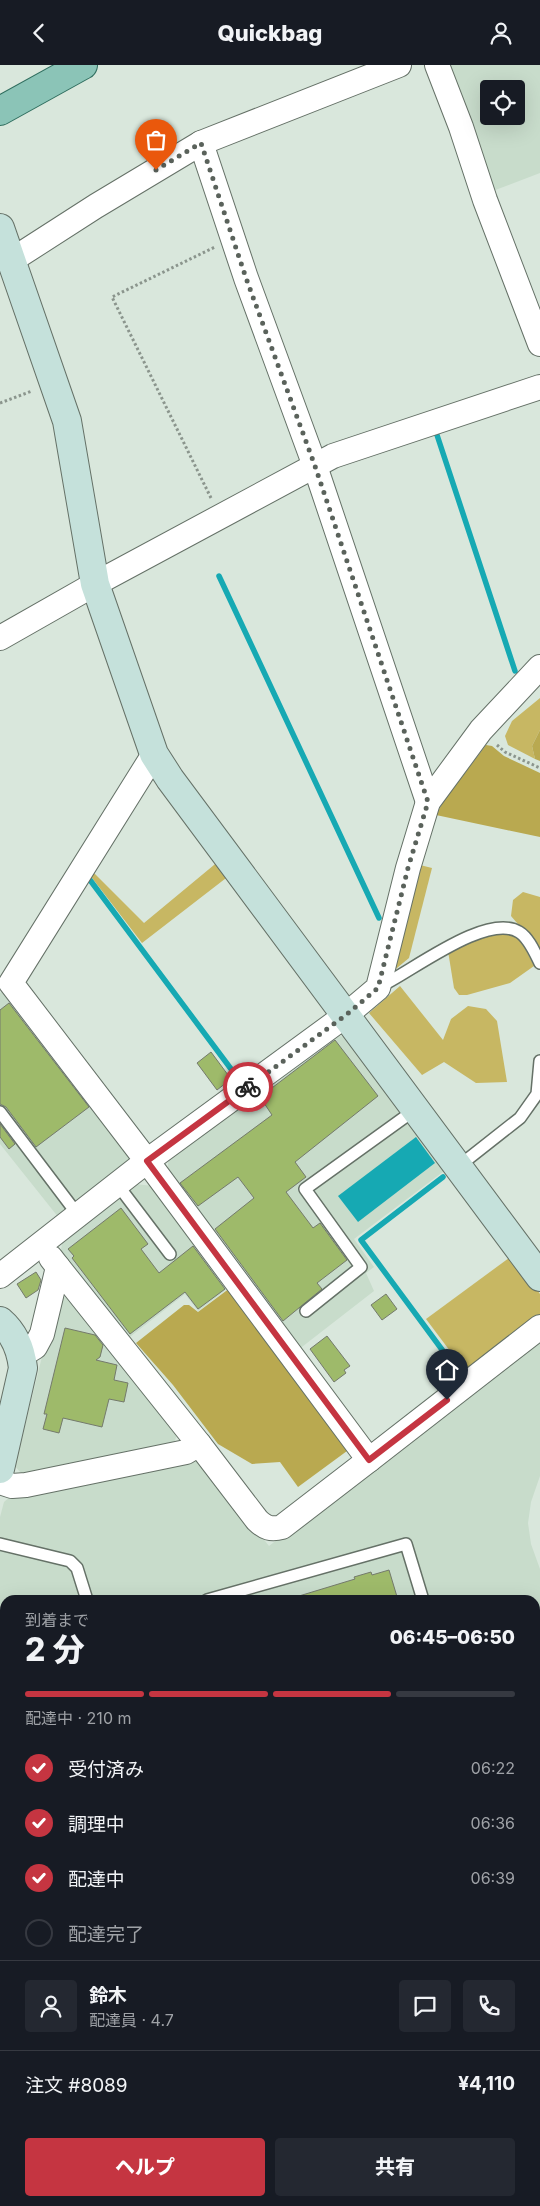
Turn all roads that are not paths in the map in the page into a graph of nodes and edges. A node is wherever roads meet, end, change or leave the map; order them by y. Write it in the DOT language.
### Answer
graph roads {
  1 [pos="83,65"];
  2 [pos="399,65"];
  3 [pos="437,65"];
  4 [pos="0,111"];
  5 [pos="201,143"];
  6 [pos="0,228"];
  7 [pos="12,260"];
  8 [pos="540,344"];
  9 [pos="540,387"];
  10 [pos="315,466"];
  11 [pos="95,584"];
  12 [pos="0,638"];
  13 [pos="540,667"];
  14 [pos="154,753"];
  15 [pos="428,802"];
  16 [pos="540,963"];
  17 [pos="378,988"];
  18 [pos="346,1015"];
  19 [pos="540,1061"];
  20 [pos="539,1095"];
  21 [pos="416,1109"];
  22 [pos="0,1111"];
  23 [pos="147,1161"];
  24 [pos="459,1166"];
  25 [pos="117,1184"];
  26 [pos="78,1215"];
  27 [pos="40,1245"];
  28 [pos="170,1254"];
  29 [pos="58,1267"];
  30 [pos="0,1276"];
  31 [pos="540,1277"];
  32 [pos="306,1311"];
  33 [pos="0,1321"];
  34 [pos="540,1327"];
  35 [pos="22,1355"];
  36 [pos="199,1444"];
  37 [pos="369,1460"];
  38 [pos="0,1469"];
  39 [pos="0,1482"];
  40 [pos="0,1544"];
  41 [pos="85,1595"];
  42 [pos="225,1595"];
  43 [pos="421,1595"];
  1 -- 4 [label="main road"];
  2 -- 5 [label="street"];
  3 -- 8 [label="street"];
  5 -- 7 [label="street"];
  5 -- 10 [label="street"];
  6 -- 7 [label="street"];
  7 -- 11 [label="street"];
  9 -- 10 [label="street"];
  10 -- 11 [label="street"];
  10 -- 15 [label="street"];
  11 -- 12 [label="street"];
  11 -- 14 [label="street"];
  13 -- 15 [label="street"];
  14 -- 18 [label="street"];
  14 -- 23 [label="street"];
  15 -- 17 [label="street"];
  16 -- 17 [label="lane"];
  17 -- 18 [label="street"];
  18 -- 21 [label="street"];
  18 -- 23 [label="street"];
  19 -- 20 [label="lane"];
  20 -- 24 [label="lane"];
  21 -- 24 [label="street"];
  21 -- 32 [label="lane"];
  22 -- 26 [label="lane"];
  23 -- 25 [label="street"];
  23 -- 37 [label="street"];
  24 -- 31 [label="street"];
  25 -- 26 [label="street"];
  25 -- 28 [label="lane"];
  26 -- 27 [label="street"];
  27 -- 29 [label="street"];
  27 -- 30 [label="street"];
  29 -- 35 [label="street"];
  29 -- 36 [label="street"];
  33 -- 35 [label="street"];
  34 -- 37 [label="street"];
  35 -- 38 [label="street"];
  36 -- 37 [label="street"];
  36 -- 39 [label="street"];
  40 -- 41 [label="lane"];
  42 -- 43 [label="lane"];
}
